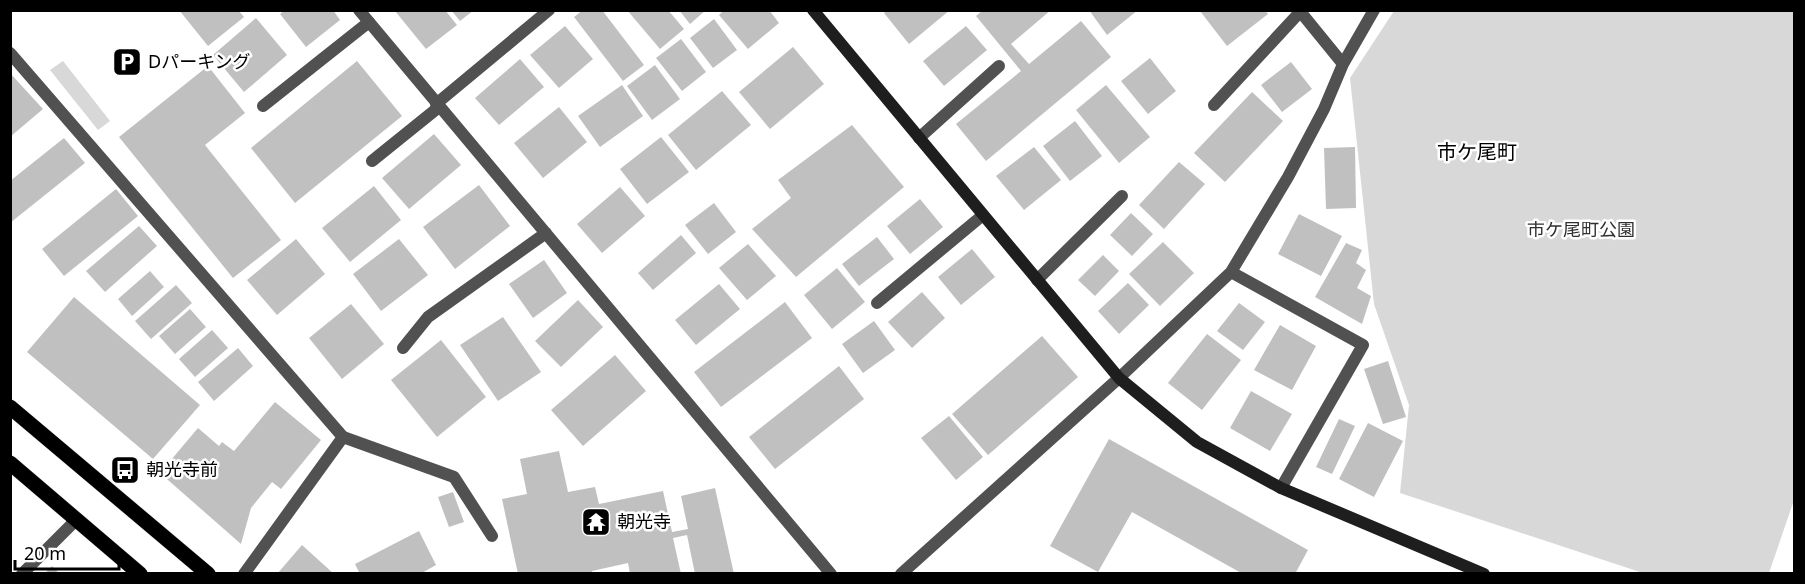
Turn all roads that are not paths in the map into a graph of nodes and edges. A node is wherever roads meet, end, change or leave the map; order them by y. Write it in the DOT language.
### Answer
graph roads {
  1 [pos="359,10"];
  2 [pos="549,10"];
  3 [pos="813,10"];
  4 [pos="1374,10"];
  5 [pos="1300,11"];
  6 [pos="369,22"];
  7 [pos="10,53"];
  8 [pos="1343,64"];
  9 [pos="999,66"];
  10 [pos="1214,105"];
  11 [pos="263,106"];
  12 [pos="438,106"];
  13 [pos="919,138"];
  14 [pos="372,161"];
  15 [pos="1122,196"];
  16 [pos="983,215"];
  17 [pos="546,233"];
  18 [pos="1231,272"];
  19 [pos="1037,280"];
  20 [pos="877,303"];
  21 [pos="403,348"];
  22 [pos="1119,378"];
  23 [pos="10,407"];
  24 [pos="343,437"];
  25 [pos="10,463"];
  26 [pos="1281,488"];
  27 [pos="76,520"];
  28 [pos="492,536"];
  29 [pos="22,573"];
  30 [pos="140,573"];
  31 [pos="208,573"];
  32 [pos="244,573"];
  33 [pos="831,573"];
  34 [pos="901,573"];
  35 [pos="1481,573"];
  1 -- 6 [label="street"];
  2 -- 12 [label="street"];
  3 -- 13 [label="street"];
  4 -- 8 [label="street"];
  5 -- 8 [label="street"];
  5 -- 10 [label="street"];
  6 -- 11 [label="street"];
  6 -- 12 [label="street"];
  7 -- 24 [label="street"];
  8 -- 18 [label="street"];
  9 -- 13 [label="street"];
  12 -- 14 [label="street"];
  12 -- 17 [label="street"];
  13 -- 16 [label="street"];
  15 -- 19 [label="street"];
  16 -- 19 [label="street"];
  16 -- 20 [label="street"];
  17 -- 21 [label="street"];
  17 -- 33 [label="street"];
  18 -- 22 [label="street"];
  18 -- 26 [label="street"];
  19 -- 22 [label="street"];
  22 -- 26 [label="street"];
  22 -- 34 [label="street"];
  23 -- 31 [label="main road"];
  24 -- 28 [label="street"];
  24 -- 32 [label="street"];
  25 -- 27 [label="main road"];
  26 -- 35 [label="street"];
  27 -- 29 [label="street"];
  27 -- 30 [label="main road"];
}
